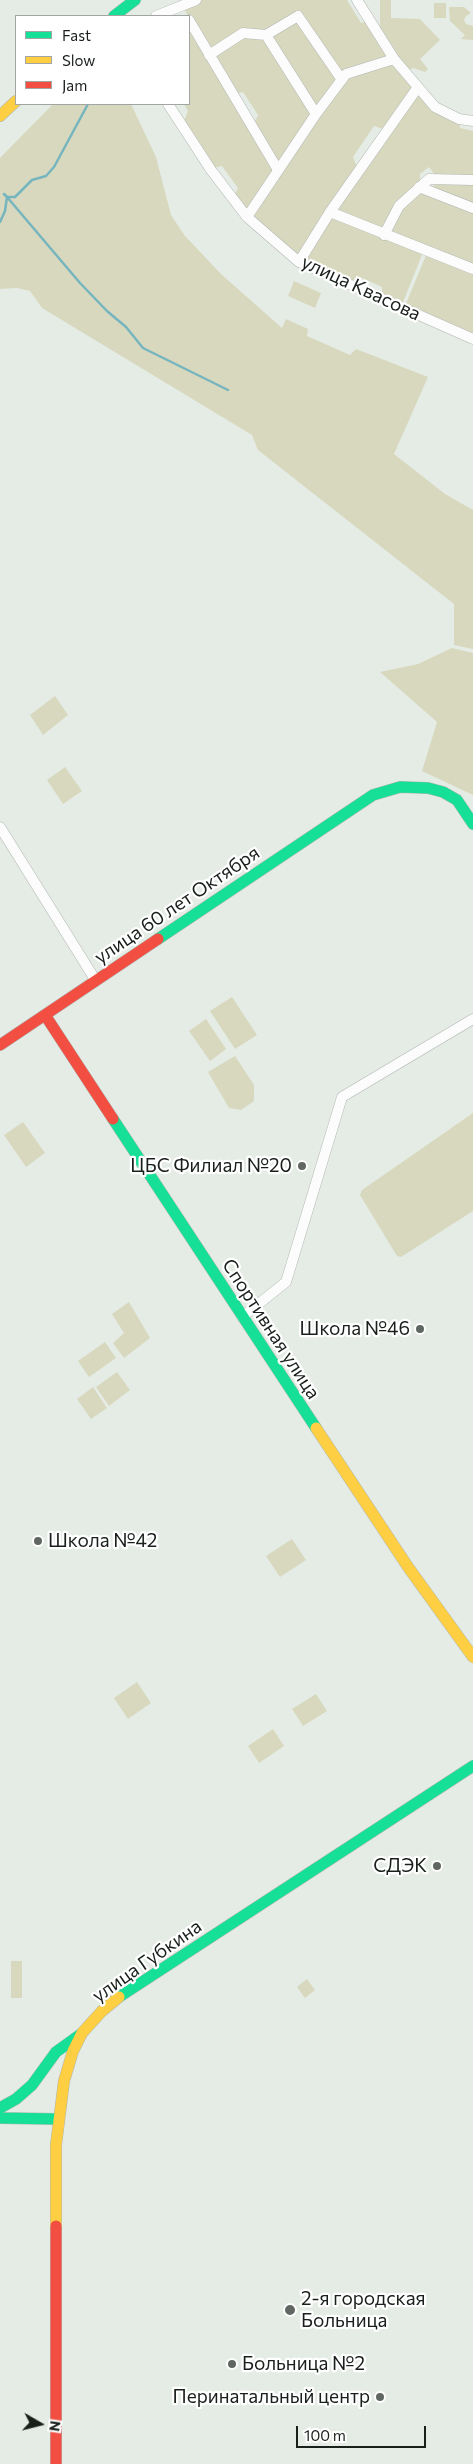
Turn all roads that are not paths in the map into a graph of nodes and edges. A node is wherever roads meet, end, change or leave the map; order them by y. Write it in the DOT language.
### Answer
graph roads {
  1 [pos="136,0"];
  2 [pos="196,0"];
  3 [pos="357,0"];
  4 [pos="180,6"];
  5 [pos="115,15"];
  6 [pos="158,15"];
  7 [pos="185,15"];
  8 [pos="190,22"];
  9 [pos="266,35"];
  10 [pos="209,55"];
  11 [pos="394,59"];
  12 [pos="342,80"];
  13 [pos="418,87"];
  14 [pos="15,102"];
  15 [pos="169,105"];
  16 [pos="316,114"];
  17 [pos="0,116"];
  18 [pos="473,121"];
  19 [pos="278,170"];
  20 [pos="473,180"];
  21 [pos="419,187"];
  22 [pos="473,208"];
  23 [pos="330,212"];
  24 [pos="247,217"];
  25 [pos="384,235"];
  26 [pos="299,262"];
  27 [pos="473,269"];
  28 [pos="473,339"];
  29 [pos="473,824"];
  30 [pos="0,827"];
  31 [pos="96,981"];
  32 [pos="45,1015"];
  33 [pos="473,1019"];
  34 [pos="0,1045"];
  35 [pos="242,1317"];
  36 [pos="473,1657"];
  37 [pos="473,1766"];
  38 [pos="82,2033"];
  39 [pos="0,2108"];
  40 [pos="0,2118"];
  41 [pos="58,2119"];
  42 [pos="56,2464"];
  1 -- 5 [label="street"];
  2 -- 4 [label="street"];
  3 -- 11 [label="street"];
  4 -- 6 [label="street"];
  4 -- 7 [label="street"];
  8 -- 10 [label="street"];
  9 -- 10 [label="street"];
  9 -- 12 [label="street"];
  9 -- 16 [label="street"];
  10 -- 19 [label="street"];
  11 -- 12 [label="street"];
  11 -- 13 [label="street"];
  12 -- 16 [label="street"];
  13 -- 18 [label="street"];
  13 -- 23 [label="street"];
  14 -- 17 [label="street"];
  15 -- 24 [label="street, улица Квасова"];
  16 -- 19 [label="street"];
  19 -- 24 [label="street"];
  20 -- 21 [label="street"];
  21 -- 22 [label="street"];
  21 -- 25 [label="street"];
  23 -- 25 [label="street"];
  23 -- 26 [label="street"];
  24 -- 26 [label="street, улица Квасова"];
  25 -- 27 [label="street"];
  26 -- 28 [label="street, улица Квасова"];
  29 -- 31 [label="street, улица 60 лет Октября"];
  30 -- 31 [label="street"];
  31 -- 32 [label="street, улица 60 лет Октября"];
  32 -- 34 [label="street, улица 60 лет Октября"];
  32 -- 35 [label="street, Спортивная улица"];
  33 -- 35 [label="street"];
  35 -- 36 [label="street, Спортивная улица"];
  37 -- 38 [label="street, улица Губкина"];
  38 -- 39 [label="street"];
  38 -- 41 [label="street, улица Губкина"];
  40 -- 41 [label="street"];
  41 -- 42 [label="street, улица Губкина"];
}
